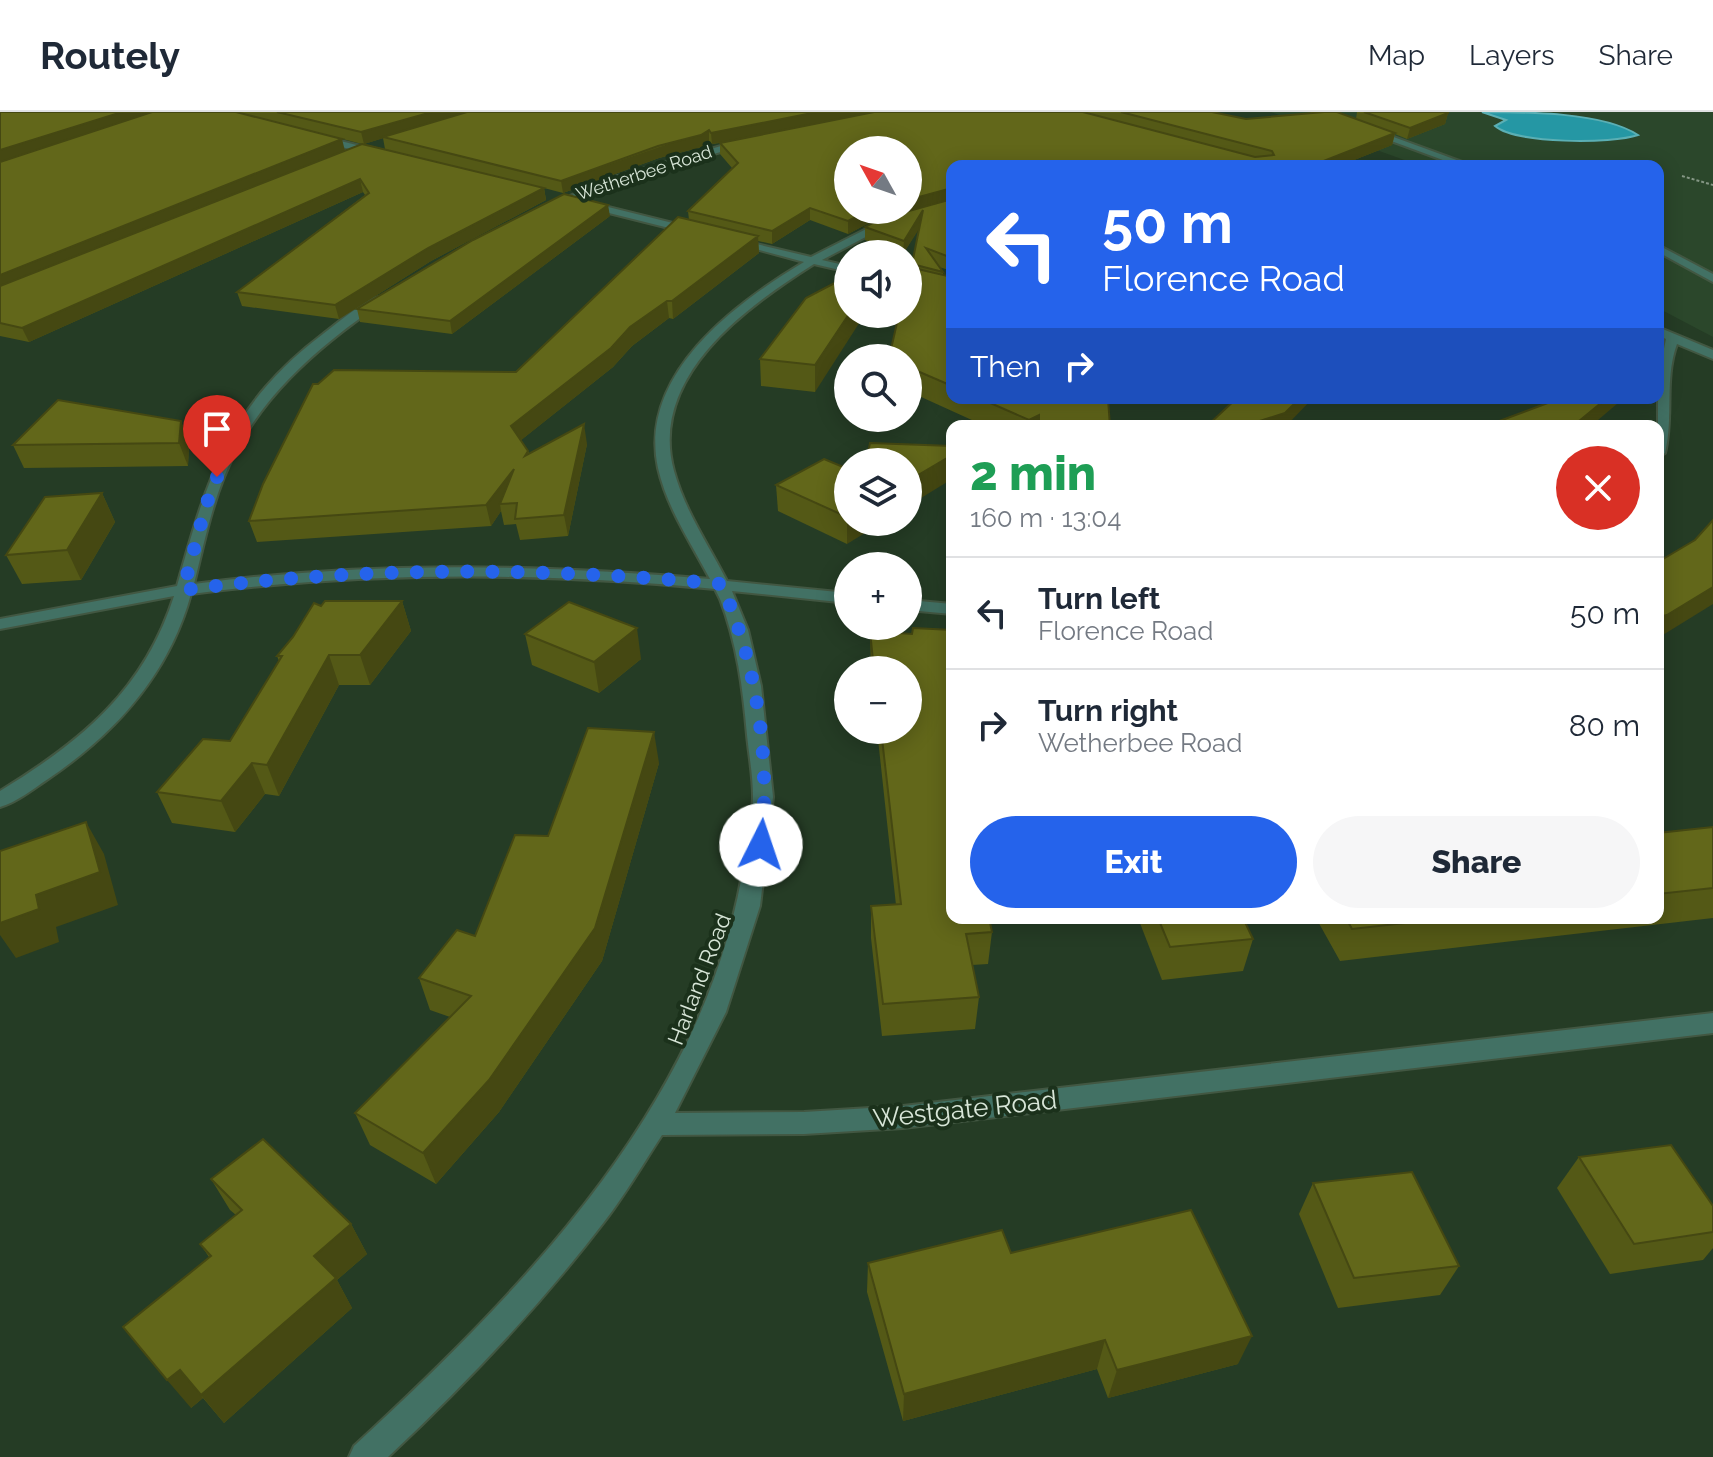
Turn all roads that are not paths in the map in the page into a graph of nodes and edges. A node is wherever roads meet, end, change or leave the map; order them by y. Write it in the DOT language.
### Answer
graph roads {
  1 [pos="1317,112"];
  2 [pos="301,134"];
  3 [pos="762,137"];
  4 [pos="379,143"];
  5 [pos="360,149"];
  6 [pos="342,156"];
  7 [pos="389,156"];
  8 [pos="1451,160"];
  9 [pos="549,196"];
  10 [pos="564,199"];
  11 [pos="537,213"];
  12 [pos="883,224"];
  13 [pos="713,236"];
  14 [pos="727,239"];
  15 [pos="1664,251"];
  16 [pos="811,260"];
  17 [pos="834,266"];
  18 [pos="1713,279"];
  19 [pos="388,295"];
  20 [pos="1664,334"];
  21 [pos="1673,338"];
  22 [pos="1713,355"];
  23 [pos="1664,435"];
  24 [pos="721,584"];
  25 [pos="183,590"];
  26 [pos="834,596"];
  27 [pos="922,606"];
  28 [pos="946,608"];
  29 [pos="0,624"];
  30 [pos="0,800"];
  31 [pos="1713,1023"];
  32 [pos="655,1124"];
  33 [pos="365,1457"];
  1 -- 8 [label="street"];
  2 -- 5 [label="street"];
  3 -- 10 [label="street, Wetherbee Road"];
  4 -- 5 [label="street"];
  5 -- 6 [label="street"];
  5 -- 7 [label="street"];
  9 -- 10 [label="street"];
  10 -- 11 [label="street, Wetherbee Road"];
  10 -- 13 [label="street"];
  12 -- 16 [label="street, Harland Road"];
  14 -- 16 [label="street"];
  15 -- 18 [label="street"];
  16 -- 17 [label="street"];
  16 -- 24 [label="street, Harland Road"];
  19 -- 25 [label="street"];
  20 -- 21 [label="street"];
  21 -- 22 [label="street"];
  21 -- 23 [label="street"];
  24 -- 25 [label="street"];
  24 -- 26 [label="street"];
  24 -- 32 [label="street, Harland Road"];
  25 -- 29 [label="street"];
  25 -- 30 [label="street"];
  27 -- 28 [label="street"];
  31 -- 32 [label="street, Westgate Road"];
  32 -- 33 [label="street"];
}
